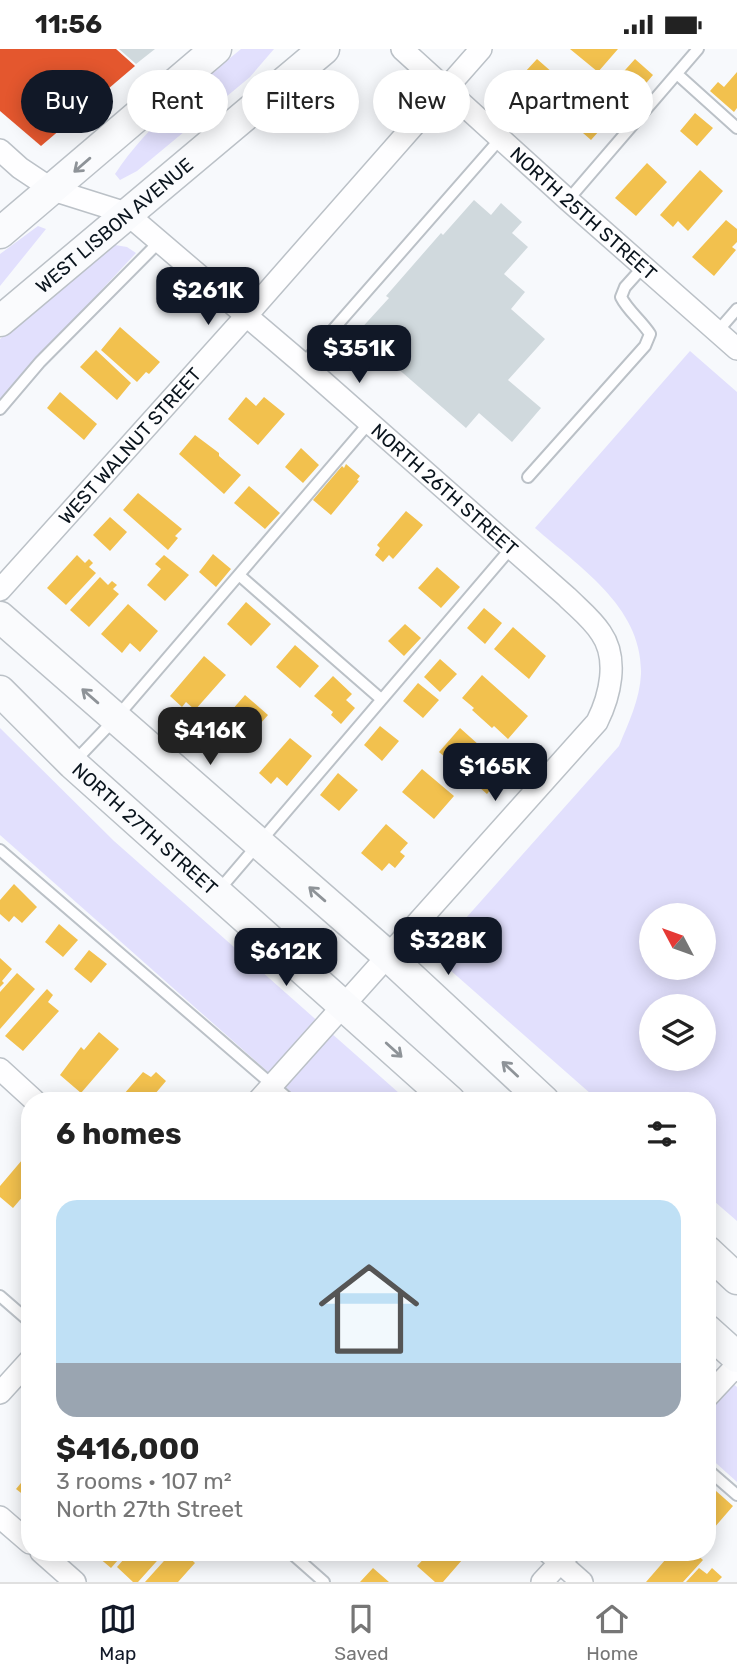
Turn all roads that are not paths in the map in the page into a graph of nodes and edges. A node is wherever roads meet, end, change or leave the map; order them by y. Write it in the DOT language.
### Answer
graph roads {
  1 [pos="216,49"];
  2 [pos="324,49"];
  3 [pos="401,49"];
  4 [pos="481,49"];
  5 [pos="698,49"];
  6 [pos="424,70"];
  7 [pos="462,70"];
  8 [pos="677,74"];
  9 [pos="470,112"];
  10 [pos="737,128"];
  11 [pos="406,133"];
  12 [pos="500,139"];
  13 [pos="0,150"];
  14 [pos="53,190"];
  15 [pos="568,201"];
  16 [pos="126,213"];
  17 [pos="0,233"];
  18 [pos="160,241"];
  19 [pos="643,267"];
  20 [pos="737,309"];
  21 [pos="247,315"];
  22 [pos="0,321"];
  23 [pos="718,332"];
  24 [pos="737,349"];
  25 [pos="303,364"];
  26 [pos="0,409"];
  27 [pos="369,423"];
  28 [pos="528,477"];
  29 [pos="512,547"];
  30 [pos="239,575"];
  31 [pos="0,590"];
  32 [pos="0,617"];
  33 [pos="0,691"];
  34 [pos="381,699"];
  35 [pos="116,718"];
  36 [pos="73,764"];
  37 [pos="258,842"];
  38 [pos="0,850"];
  39 [pos="217,892"];
  40 [pos="387,955"];
  41 [pos="343,1005"];
  42 [pos="0,1069"];
  43 [pos="26,1092"];
  44 [pos="264,1092"];
  45 [pos="266,1092"];
  46 [pos="440,1092"];
  47 [pos="534,1092"];
  48 [pos="716,1259"];
  49 [pos="737,1279"];
  50 [pos="0,1296"];
  51 [pos="21,1314"];
  52 [pos="716,1339"];
  53 [pos="737,1357"];
  54 [pos="737,1364"];
  55 [pos="21,1370"];
  56 [pos="716,1387"];
  57 [pos="0,1393"];
  58 [pos="716,1477"];
  59 [pos="737,1495"];
  60 [pos="0,1517"];
  61 [pos="21,1535"];
  62 [pos="50,1561"];
  63 [pos="300,1561"];
  64 [pos="556,1561"];
  65 [pos="563,1561"];
  66 [pos="64,1576"];
  67 [pos="324,1582"];
  68 [pos="542,1582"];
  69 [pos="582,1582"];
  1 -- 14 [label="main road, one-way"];
  2 -- 16 [label="main road, WEST LISBON AVENUE"];
  3 -- 6 [label="street, NORTH 25TH STREET"];
  4 -- 7 [label="street, WEST WALNUT STREET"];
  5 -- 8 [label="lane"];
  8 -- 10 [label="lane"];
  8 -- 15 [label="lane"];
  9 -- 12 [label="street, NORTH 25TH STREET"];
  11 -- 21 [label="street, WEST WALNUT STREET"];
  12 -- 15 [label="street, NORTH 25TH STREET"];
  12 -- 25 [label="lane"];
  13 -- 14 [label="street, NORTH 26TH STREET"];
  14 -- 16 [label="street, NORTH 26TH STREET"];
  14 -- 17 [label="main road"];
  15 -- 19 [label="street, NORTH 25TH STREET"];
  16 -- 18 [label="street, NORTH 26TH STREET"];
  16 -- 22 [label="main road, WEST LISBON AVENUE"];
  18 -- 21 [label="street, NORTH 26TH STREET"];
  18 -- 26 [label="lane"];
  19 -- 23 [label="street, NORTH 25TH STREET"];
  19 -- 28 [label="lane"];
  20 -- 23 [label="lane"];
  21 -- 25 [label="street, NORTH 26TH STREET"];
  21 -- 31 [label="street, WEST WALNUT STREET"];
  23 -- 24 [label="street, NORTH 25TH STREET"];
  25 -- 27 [label="street, NORTH 26TH STREET"];
  27 -- 29 [label="street, NORTH 26TH STREET"];
  27 -- 30 [label="lane"];
  29 -- 34 [label="lane"];
  29 -- 40 [label="street, NORTH 26TH STREET"];
  30 -- 34 [label="lane"];
  30 -- 35 [label="lane"];
  35 -- 32 [label="main road, one-way"];
  33 -- 36 [label="main road, NORTH 27TH STREET"];
  34 -- 37 [label="lane"];
  35 -- 36 [label="lane"];
  35 -- 37 [label="main road"];
  36 -- 39 [label="main road, NORTH 27TH STREET"];
  37 -- 39 [label="lane"];
  40 -- 37 [label="main road, one-way"];
  38 -- 44 [label="lane"];
  39 -- 41 [label="main road, NORTH 27TH STREET"];
  40 -- 41 [label="street"];
  47 -- 40 [label="main road, one-way"];
  41 -- 45 [label="street"];
  41 -- 46 [label="main road, NORTH 27TH STREET, one-way"];
  42 -- 43 [label="street"];
  48 -- 49 [label="main road"];
  50 -- 51 [label="lane"];
  52 -- 53 [label="main road"];
  54 -- 56 [label="street"];
  55 -- 57 [label="street"];
  58 -- 59 [label="lane"];
  60 -- 61 [label="street"];
  62 -- 66 [label="street"];
  63 -- 67 [label="lane"];
  64 -- 68 [label="street"];
  65 -- 69 [label="street"];
}
